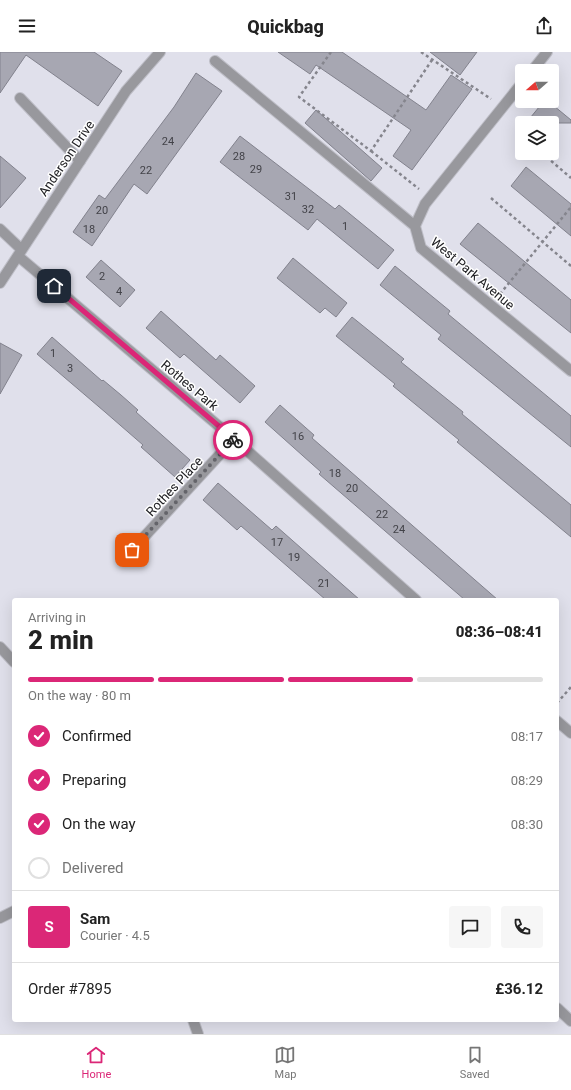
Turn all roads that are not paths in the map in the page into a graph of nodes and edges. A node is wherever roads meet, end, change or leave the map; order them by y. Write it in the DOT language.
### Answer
graph roads {
  1 [pos="160,52"];
  2 [pos="547,52"];
  3 [pos="216,61"];
  4 [pos="538,64"];
  5 [pos="515,92"];
  6 [pos="20,98"];
  7 [pos="80,160"];
  8 [pos="415,226"];
  9 [pos="0,229"];
  10 [pos="20,252"];
  11 [pos="0,282"];
  12 [pos="571,371"];
  13 [pos="234,439"];
  14 [pos="132,550"];
  15 [pos="414,598"];
  16 [pos="0,647"];
  17 [pos="12,660"];
  18 [pos="559,723"];
  19 [pos="571,733"];
  20 [pos="12,912"];
  21 [pos="0,918"];
  22 [pos="559,1010"];
  23 [pos="571,1021"];
  24 [pos="193,1022"];
  25 [pos="198,1034"];
  1 -- 7 [label="street, Anderson Drive"];
  2 -- 4 [label="street"];
  3 -- 8 [label="street"];
  5 -- 8 [label="street"];
  6 -- 7 [label="street"];
  7 -- 10 [label="street, Anderson Drive"];
  8 -- 12 [label="street, West Park Avenue"];
  9 -- 10 [label="street, Rothes Park"];
  10 -- 11 [label="street, Anderson Drive"];
  10 -- 13 [label="street, Rothes Park"];
  13 -- 14 [label="street, Rothes Place"];
  13 -- 15 [label="street, Rothes Park"];
  16 -- 17 [label="street"];
  18 -- 19 [label="street"];
  20 -- 21 [label="street"];
  22 -- 23 [label="street"];
  24 -- 25 [label="street"];
}
